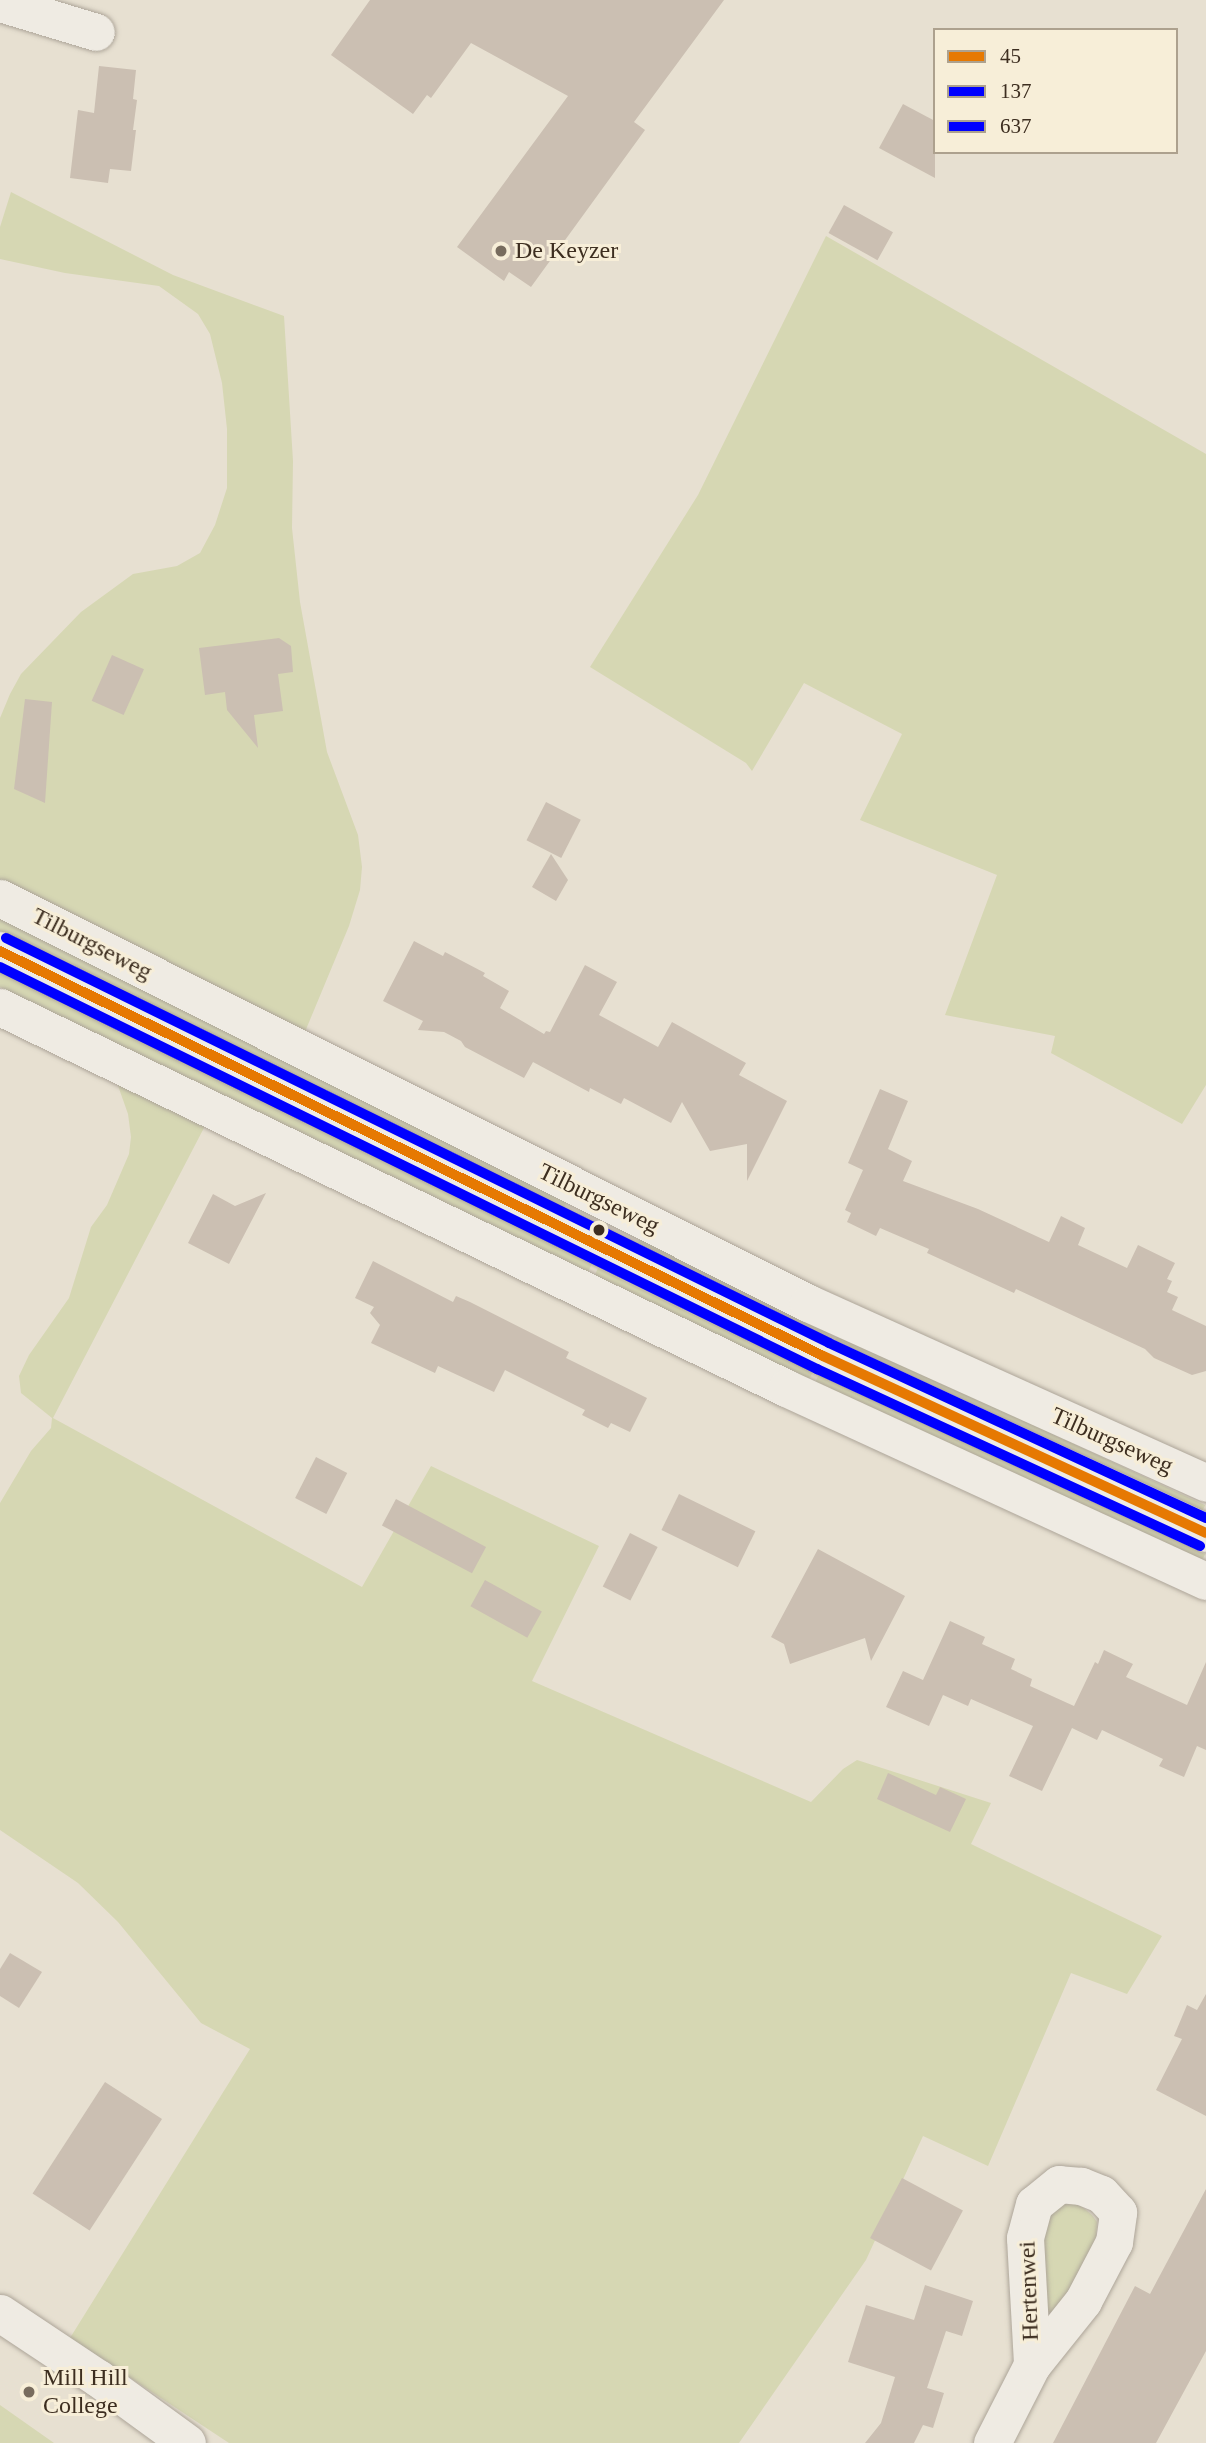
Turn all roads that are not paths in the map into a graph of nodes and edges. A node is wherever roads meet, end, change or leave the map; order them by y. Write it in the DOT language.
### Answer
graph roads {
  1 [pos="0,3"];
  2 [pos="96,33"];
  3 [pos="0,898"];
  4 [pos="0,951"];
  5 [pos="0,1007"];
  6 [pos="1206,1483"];
  7 [pos="1206,1533"];
  8 [pos="1206,1581"];
  9 [pos="0,2313"];
  10 [pos="1032,2365"];
  11 [pos="187,2443"];
  12 [pos="992,2443"];
  1 -- 2 [label="street"];
  3 -- 6 [label="street, Tilburgseweg"];
  4 -- 7 [label="street, Tilburgseweg"];
  5 -- 8 [label="street"];
  9 -- 11 [label="street"];
  10 -- 12 [label="street, Hertenwei"];
}
